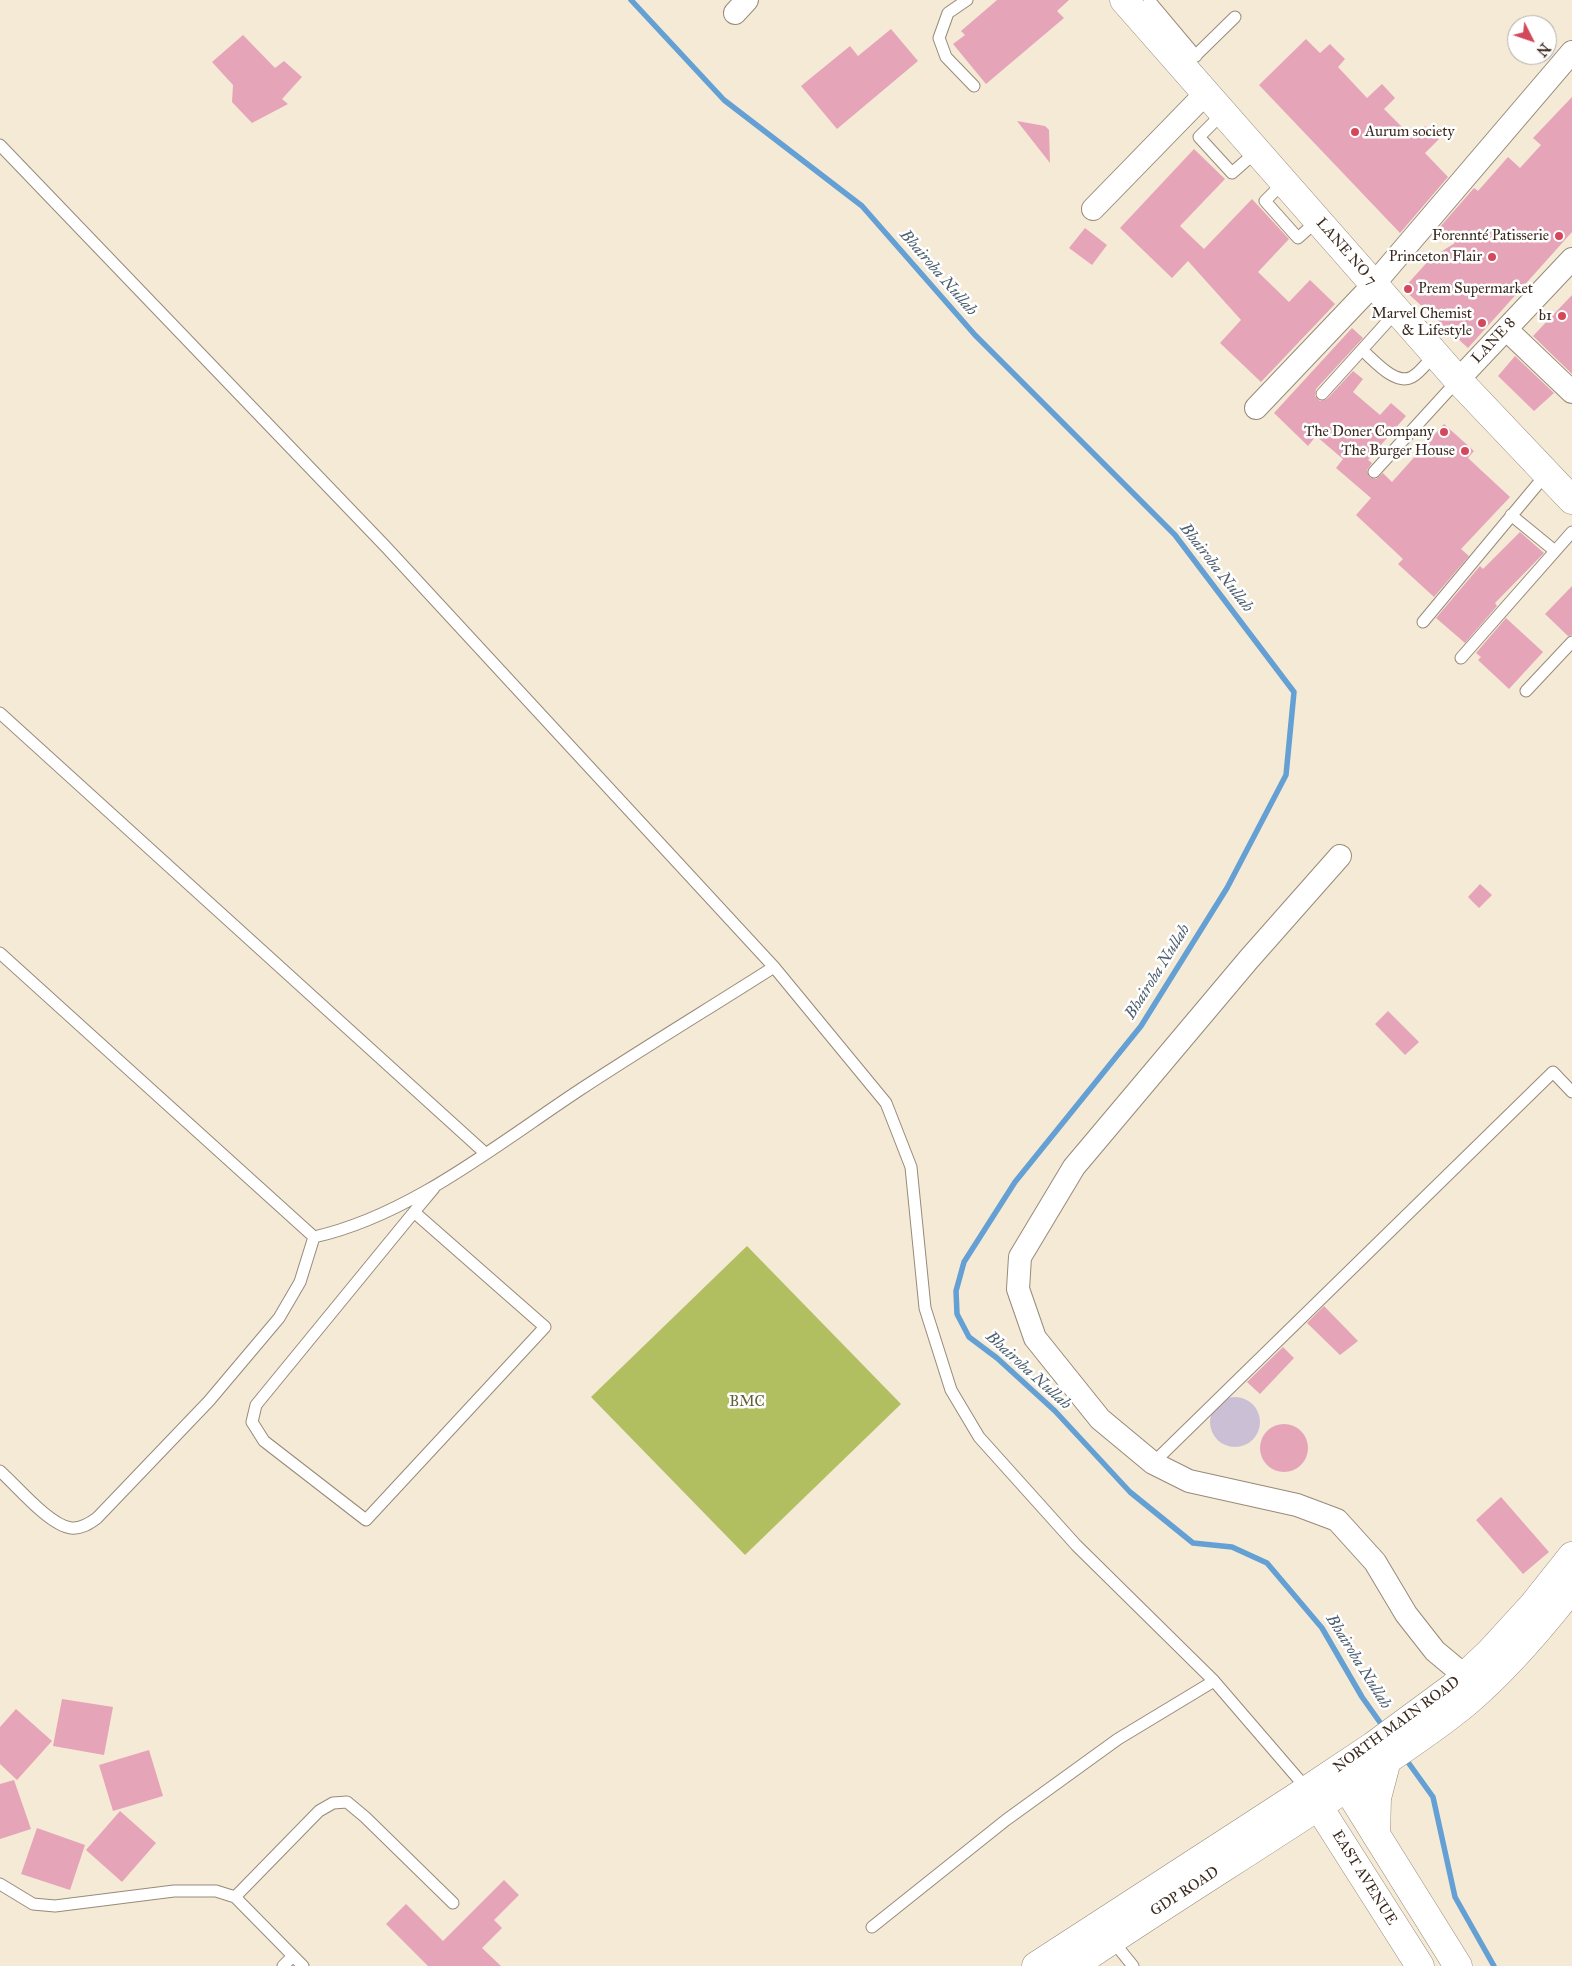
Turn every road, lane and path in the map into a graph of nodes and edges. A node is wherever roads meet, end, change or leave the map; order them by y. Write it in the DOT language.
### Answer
graph roads {
  1 [pos="967,0"];
  2 [pos="1124,0"];
  3 [pos="1149,0"];
  4 [pos="1235,17"];
  5 [pos="1572,52"];
  6 [pos="1190,62"];
  7 [pos="974,86"];
  8 [pos="1206,93"];
  9 [pos="0,145"];
  10 [pos="1093,209"];
  11 [pos="1572,259"];
  12 [pos="1374,284"];
  13 [pos="1397,311"];
  14 [pos="1506,329"];
  15 [pos="1362,350"];
  16 [pos="1435,354"];
  17 [pos="1458,380"];
  18 [pos="1572,392"];
  19 [pos="1322,394"];
  20 [pos="1256,408"];
  21 [pos="1374,472"];
  22 [pos="1547,473"];
  23 [pos="1572,500"];
  24 [pos="1511,516"];
  25 [pos="1572,532"];
  26 [pos="1555,551"];
  27 [pos="1423,622"];
  28 [pos="1572,642"];
  29 [pos="1461,658"];
  30 [pos="1526,691"];
  31 [pos="0,713"];
  32 [pos="1340,856"];
  33 [pos="0,953"];
  34 [pos="774,967"];
  35 [pos="1572,1092"];
  36 [pos="485,1153"];
  37 [pos="437,1185"];
  38 [pos="414,1212"];
  39 [pos="314,1237"];
  40 [pos="1153,1463"];
  41 [pos="0,1471"];
  42 [pos="1572,1556"];
  43 [pos="1572,1588"];
  44 [pos="1214,1681"];
  45 [pos="1461,1688"];
  46 [pos="1384,1754"];
  47 [pos="1341,1779"];
  48 [pos="1308,1805"];
  49 [pos="1376,1835"];
  50 [pos="0,1884"];
  51 [pos="235,1897"];
  52 [pos="453,1902"];
  53 [pos="872,1926"];
  54 [pos="1112,1940"];
  55 [pos="293,1956"];
  56 [pos="1457,1963"];
  57 [pos="283,1966"];
  58 [pos="303,1966"];
  59 [pos="1036,1966"];
  60 [pos="1073,1966"];
  61 [pos="1133,1966"];
  62 [pos="1420,1966"];
  1 -- 7 [label="lane"];
  2 -- 6 [label="main road, LANE NO 7"];
  3 -- 6 [label="lane"];
  4 -- 6 [label="lane"];
  5 -- 12 [label="street"];
  6 -- 8 [label="main road, LANE NO 7"];
  8 -- 10 [label="street"];
  8 -- 12 [label="main road, LANE NO 7"];
  9 -- 34 [label="lane"];
  11 -- 14 [label="street, LANE 8"];
  12 -- 13 [label="main road, LANE NO 7"];
  12 -- 20 [label="street"];
  13 -- 15 [label="lane"];
  13 -- 16 [label="main road, LANE NO 7"];
  14 -- 17 [label="street, LANE 8"];
  14 -- 18 [label="street"];
  15 -- 16 [label="lane"];
  15 -- 19 [label="lane"];
  16 -- 17 [label="main road, LANE NO 7"];
  17 -- 21 [label="lane"];
  17 -- 22 [label="main road, LANE NO 7"];
  22 -- 23 [label="main road, LANE NO 7"];
  22 -- 24 [label="lane"];
  24 -- 26 [label="lane"];
  24 -- 27 [label="lane"];
  25 -- 26 [label="lane"];
  26 -- 29 [label="lane"];
  28 -- 30 [label="lane"];
  31 -- 36 [label="lane"];
  32 -- 40 [label="street"];
  33 -- 39 [label="lane"];
  34 -- 36 [label="lane"];
  34 -- 44 [label="lane"];
  35 -- 40 [label="lane"];
  36 -- 37 [label="lane"];
  37 -- 38 [label="lane"];
  37 -- 39 [label="lane"];
  38 -- 38 [label="lane"];
  39 -- 41 [label="lane"];
  40 -- 45 [label="street"];
  42 -- 45 [label="main road, NORTH MAIN ROAD"];
  43 -- 45 [label="main road, NORTH MAIN ROAD"];
  44 -- 48 [label="lane"];
  44 -- 53 [label="lane"];
  45 -- 46 [label="main road, NORTH MAIN ROAD"];
  46 -- 47 [label="main road, NORTH MAIN ROAD"];
  46 -- 49 [label="main road"];
  47 -- 48 [label="main road, NORTH MAIN ROAD"];
  47 -- 49 [label="main road"];
  48 -- 54 [label="main road, GDP ROAD"];
  48 -- 59 [label="main road, NORTH MAIN ROAD"];
  48 -- 62 [label="main road, EAST AVENUE"];
  49 -- 56 [label="main road"];
  50 -- 51 [label="lane"];
  51 -- 52 [label="lane"];
  51 -- 55 [label="lane"];
  54 -- 60 [label="main road, GDP ROAD"];
  54 -- 61 [label="lane"];
  55 -- 57 [label="lane"];
  55 -- 58 [label="lane"];
}
